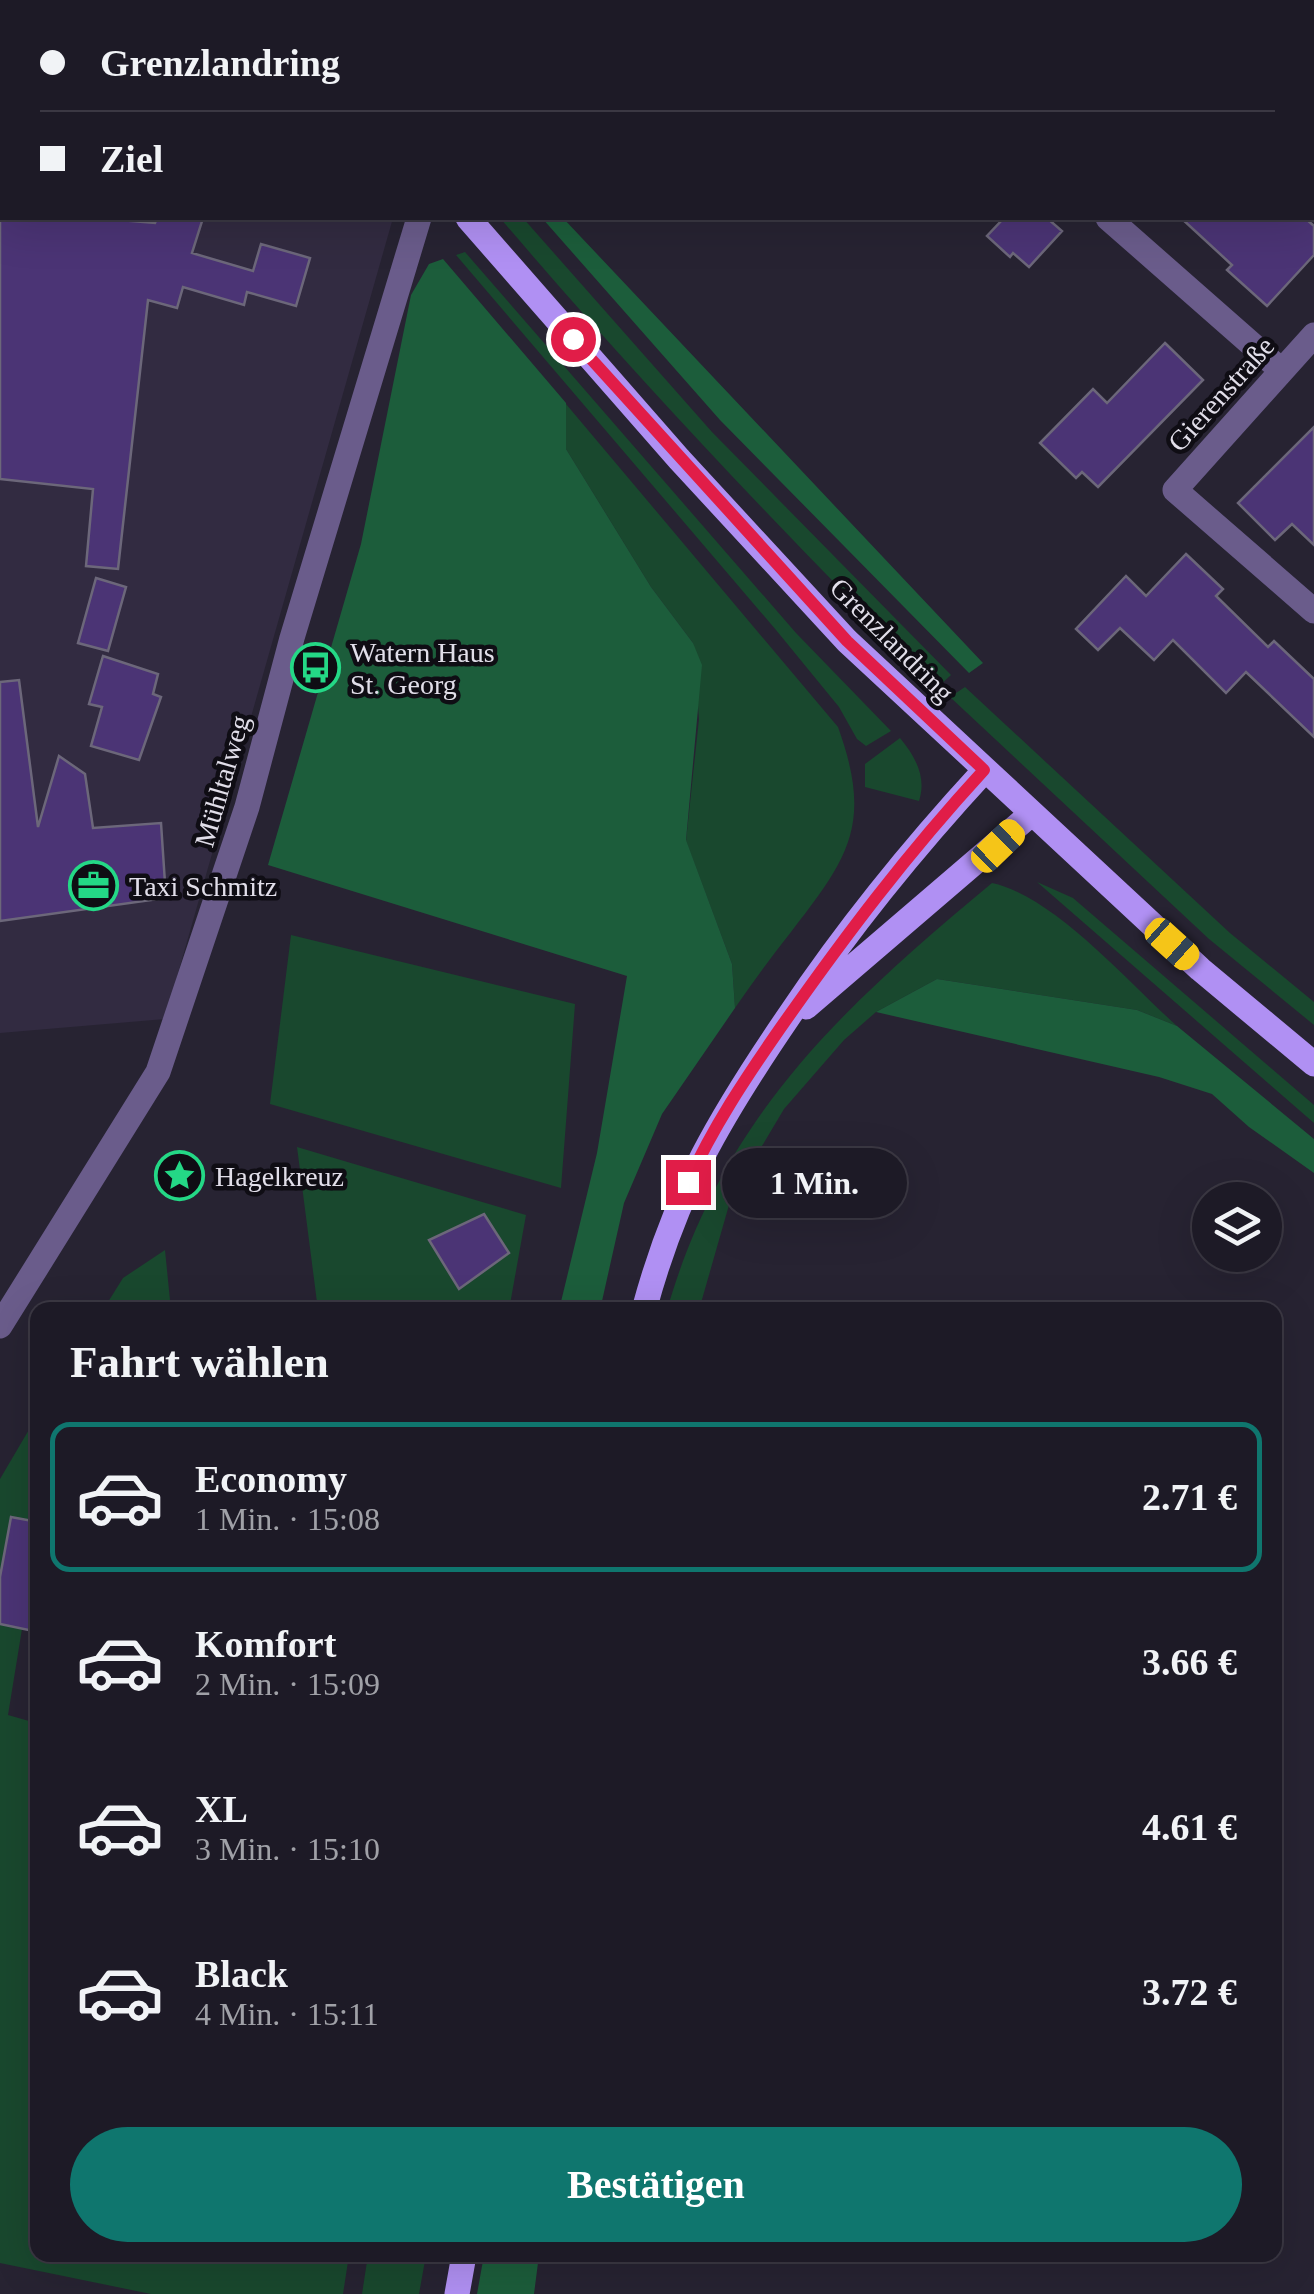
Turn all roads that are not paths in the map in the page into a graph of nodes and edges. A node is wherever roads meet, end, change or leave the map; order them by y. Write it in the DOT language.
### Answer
graph roads {
  1 [pos="417,220"];
  2 [pos="470,220"];
  3 [pos="1110,220"];
  4 [pos="1314,335"];
  5 [pos="1281,370"];
  6 [pos="1314,611"];
  7 [pos="984,770"];
  8 [pos="1030,816"];
  9 [pos="779,1030"];
  10 [pos="1314,1064"];
  11 [pos="647,1302"];
  12 [pos="0,1326"];
  13 [pos="463,2262"];
  14 [pos="457,2294"];
  1 -- 12 [label="street, Mühltalweg"];
  2 -- 7 [label="main road, Grenzlandring"];
  3 -- 5 [label="street"];
  4 -- 5 [label="street, Gierenstraße"];
  5 -- 6 [label="street, Gierenstraße"];
  7 -- 8 [label="main road, Grenzlandring"];
  7 -- 9 [label="main road"];
  8 -- 9 [label="main road"];
  8 -- 10 [label="main road, Grenzlandring"];
  9 -- 11 [label="main road"];
  13 -- 14 [label="main road"];
}
